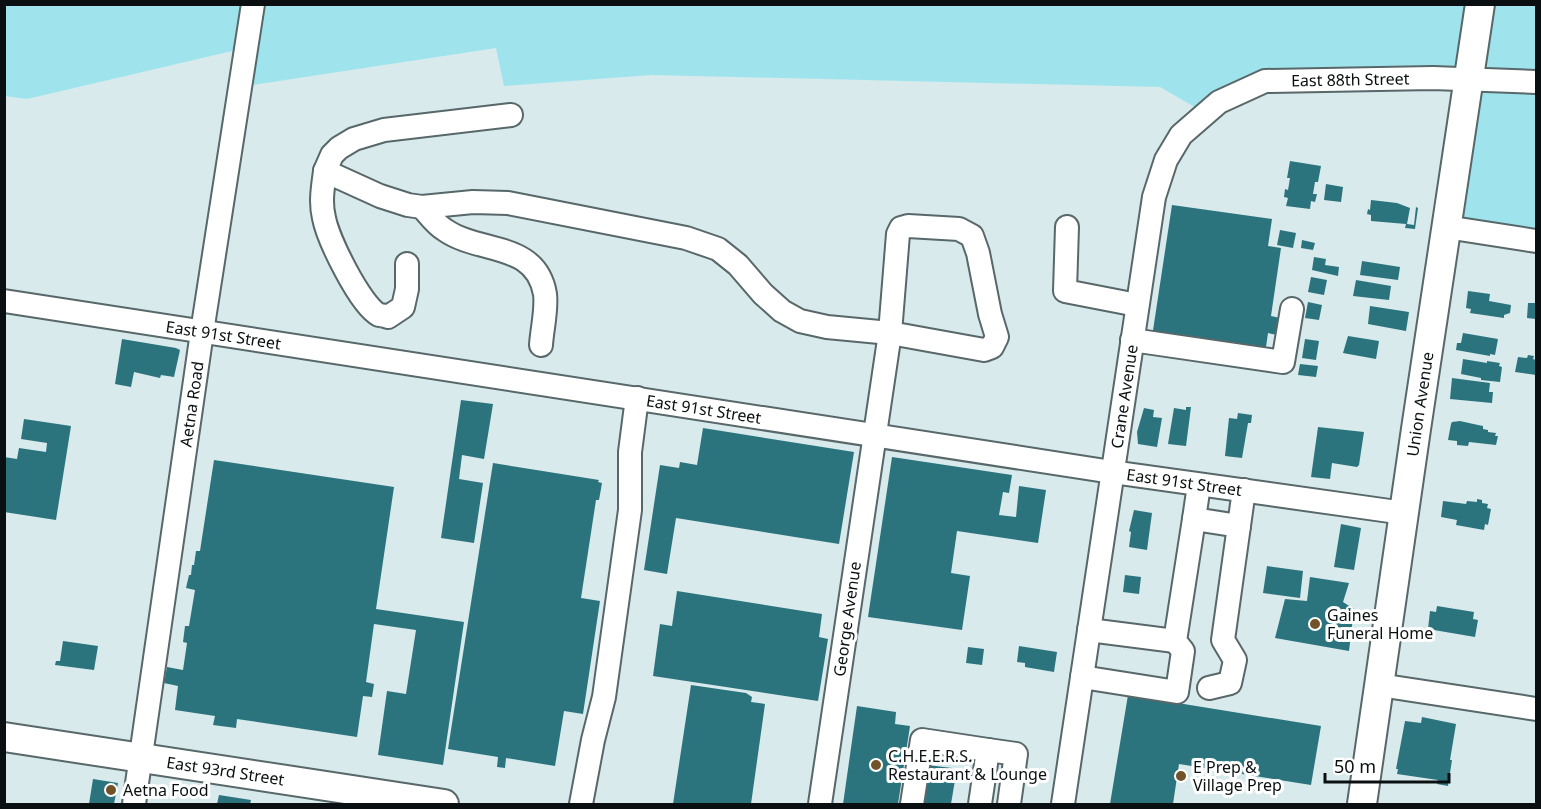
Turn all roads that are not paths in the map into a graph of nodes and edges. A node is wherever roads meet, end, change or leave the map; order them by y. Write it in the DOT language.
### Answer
graph roads {
  1 [pos="253,4"];
  2 [pos="1480,4"];
  3 [pos="1470,79"];
  4 [pos="1536,82"];
  5 [pos="511,115"];
  6 [pos="1181,135"];
  7 [pos="325,171"];
  8 [pos="422,207"];
  9 [pos="1067,227"];
  10 [pos="1446,227"];
  11 [pos="1536,241"];
  12 [pos="407,264"];
  13 [pos="4,301"];
  14 [pos="1137,305"];
  15 [pos="1293,309"];
  16 [pos="202,332"];
  17 [pos="890,333"];
  18 [pos="1132,340"];
  19 [pos="541,345"];
  20 [pos="637,398"];
  21 [pos="875,434"];
  22 [pos="1112,472"];
  23 [pos="1199,484"];
  24 [pos="1244,490"];
  25 [pos="1404,513"];
  26 [pos="1194,519"];
  27 [pos="1239,526"];
  28 [pos="1089,630"];
  29 [pos="1175,641"];
  30 [pos="1082,677"];
  31 [pos="1379,685"];
  32 [pos="1209,688"];
  33 [pos="1536,709"];
  34 [pos="4,737"];
  35 [pos="988,750"];
  36 [pos="141,758"];
  37 [pos="381,800"];
  38 [pos="134,804"];
  39 [pos="444,804"];
  40 [pos="581,804"];
  41 [pos="820,804"];
  42 [pos="912,804"];
  43 [pos="980,804"];
  44 [pos="1009,804"];
  45 [pos="1063,804"];
  46 [pos="1362,804"];
  1 -- 16 [label="street, Aetna Road"];
  2 -- 3 [label="main road, Union Avenue"];
  3 -- 4 [label="street, East 88th Street"];
  3 -- 6 [label="street, East 88th Street"];
  3 -- 10 [label="main road, Union Avenue"];
  5 -- 7 [label="street"];
  6 -- 14 [label="street, Crane Avenue"];
  7 -- 8 [label="street"];
  7 -- 12 [label="street"];
  8 -- 17 [label="street"];
  8 -- 19 [label="street"];
  9 -- 14 [label="street"];
  10 -- 11 [label="street"];
  10 -- 25 [label="main road, Union Avenue"];
  13 -- 16 [label="street, East 91st Street"];
  14 -- 18 [label="street, Crane Avenue"];
  15 -- 18 [label="street"];
  16 -- 20 [label="street, East 91st Street"];
  16 -- 36 [label="street, Aetna Road"];
  17 -- 17 [label="street, George Avenue"];
  17 -- 21 [label="street, George Avenue"];
  18 -- 22 [label="street, Crane Avenue"];
  20 -- 21 [label="street, East 91st Street"];
  20 -- 40 [label="street"];
  21 -- 22 [label="street, East 91st Street"];
  21 -- 41 [label="street, George Avenue"];
  22 -- 23 [label="street, East 91st Street"];
  22 -- 28 [label="street, Crane Avenue"];
  23 -- 24 [label="street, East 91st Street"];
  23 -- 26 [label="street"];
  24 -- 25 [label="street, East 91st Street"];
  24 -- 27 [label="street"];
  25 -- 31 [label="main road, Union Avenue"];
  26 -- 27 [label="street"];
  26 -- 29 [label="street"];
  27 -- 32 [label="street"];
  28 -- 29 [label="street"];
  28 -- 30 [label="street, Crane Avenue"];
  29 -- 30 [label="street"];
  30 -- 45 [label="street, Crane Avenue"];
  31 -- 33 [label="street"];
  31 -- 46 [label="main road, Union Avenue"];
  34 -- 36 [label="main road, East 93rd Street"];
  35 -- 42 [label="street"];
  35 -- 43 [label="street"];
  35 -- 44 [label="street"];
  36 -- 37 [label="main road, East 93rd Street"];
  36 -- 38 [label="street, Aetna Road"];
  37 -- 39 [label="main road, East 93rd Street"];
}
